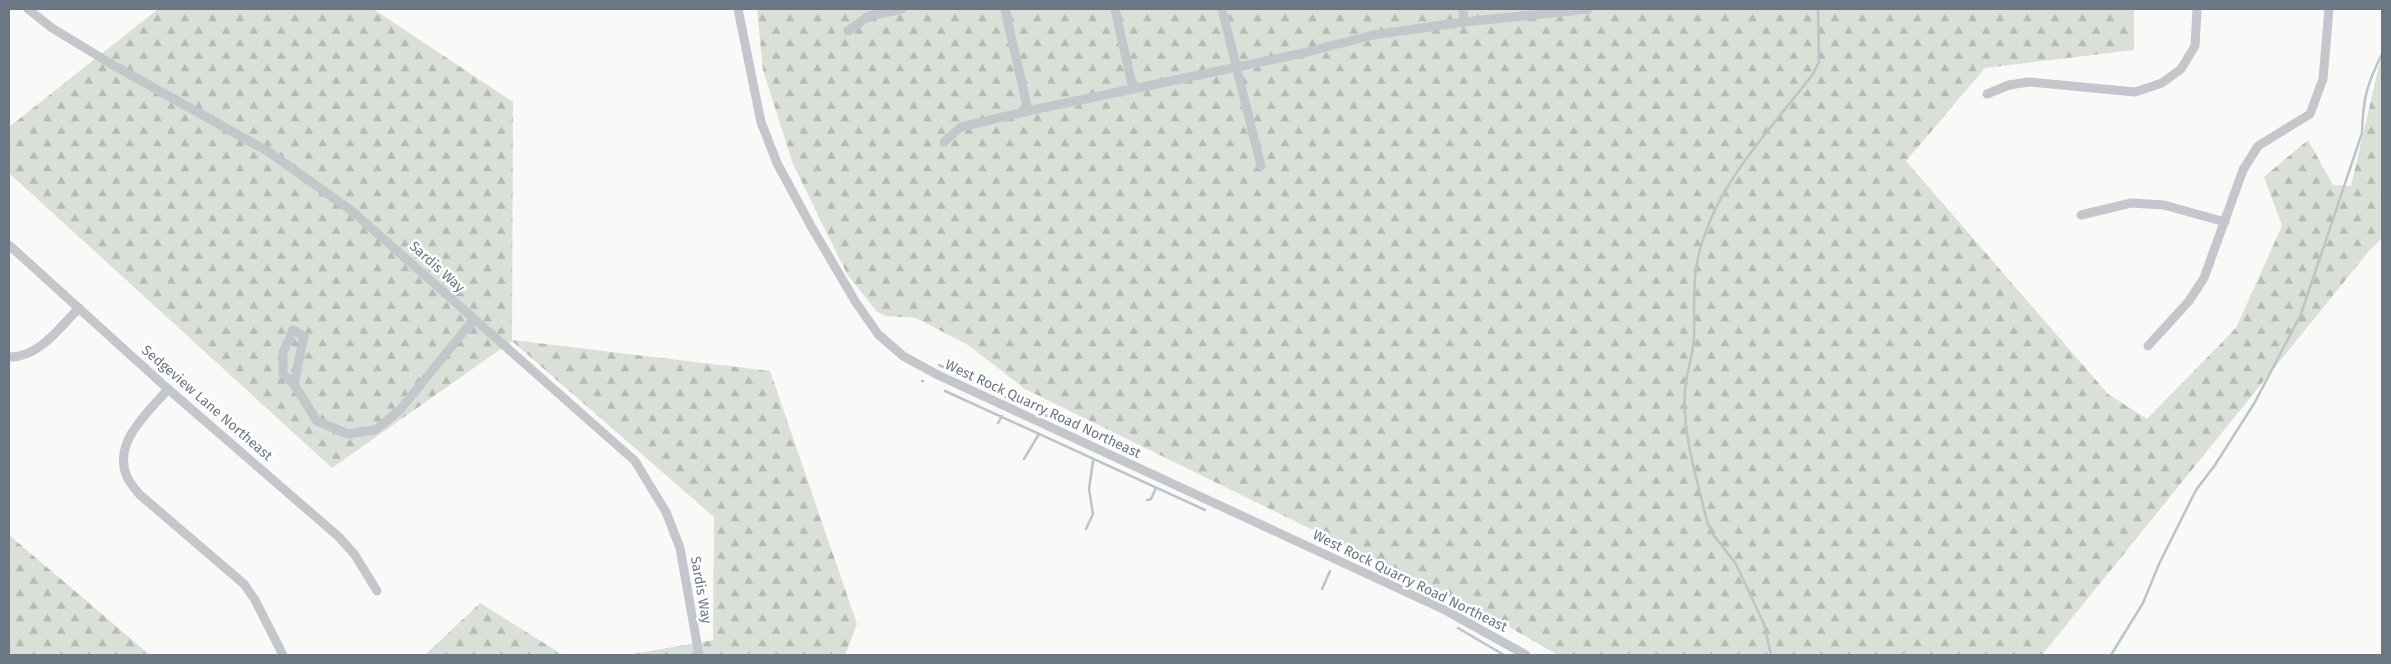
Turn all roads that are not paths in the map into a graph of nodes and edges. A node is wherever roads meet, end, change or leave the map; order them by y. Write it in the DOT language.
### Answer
graph roads {
  1 [pos="28,9"];
  2 [pos="738,9"];
  3 [pos="902,9"];
  4 [pos="1005,9"];
  5 [pos="1115,9"];
  6 [pos="1222,9"];
  7 [pos="1463,9"];
  8 [pos="1588,9"];
  9 [pos="2198,9"];
  10 [pos="2329,9"];
  11 [pos="1571,10"];
  12 [pos="1464,22"];
  13 [pos="848,31"];
  14 [pos="1235,68"];
  15 [pos="1133,89"];
  16 [pos="1987,94"];
  17 [pos="1028,111"];
  18 [pos="944,142"];
  19 [pos="1261,166"];
  20 [pos="2081,215"];
  21 [pos="2224,222"];
  22 [pos="9,245"];
  23 [pos="79,308"];
  24 [pos="474,320"];
  25 [pos="2148,346"];
  26 [pos="9,357"];
  27 [pos="294,384"];
  28 [pos="168,389"];
  29 [pos="377,591"];
  30 [pos="283,655"];
  31 [pos="698,655"];
  32 [pos="1526,655"];
  1 -- 24 [label="street, Sardis Way"];
  2 -- 32 [label="street, West Rock Quarry Road Northeast"];
  3 -- 13 [label="street"];
  4 -- 17 [label="street"];
  5 -- 15 [label="street"];
  6 -- 14 [label="street"];
  7 -- 12 [label="street"];
  8 -- 11 [label="street"];
  9 -- 16 [label="street"];
  10 -- 21 [label="street"];
  11 -- 12 [label="street"];
  12 -- 14 [label="street"];
  14 -- 15 [label="street"];
  14 -- 19 [label="street"];
  15 -- 17 [label="street"];
  17 -- 18 [label="street"];
  20 -- 21 [label="street"];
  21 -- 25 [label="street"];
  22 -- 23 [label="street, Sedgeview Lane Northeast"];
  23 -- 26 [label="street"];
  23 -- 28 [label="street, Sedgeview Lane Northeast"];
  24 -- 27 [label="street"];
  24 -- 31 [label="street, Sardis Way"];
  27 -- 27 [label="street"];
  28 -- 29 [label="street, Sedgeview Lane Northeast"];
  28 -- 30 [label="street"];
}
